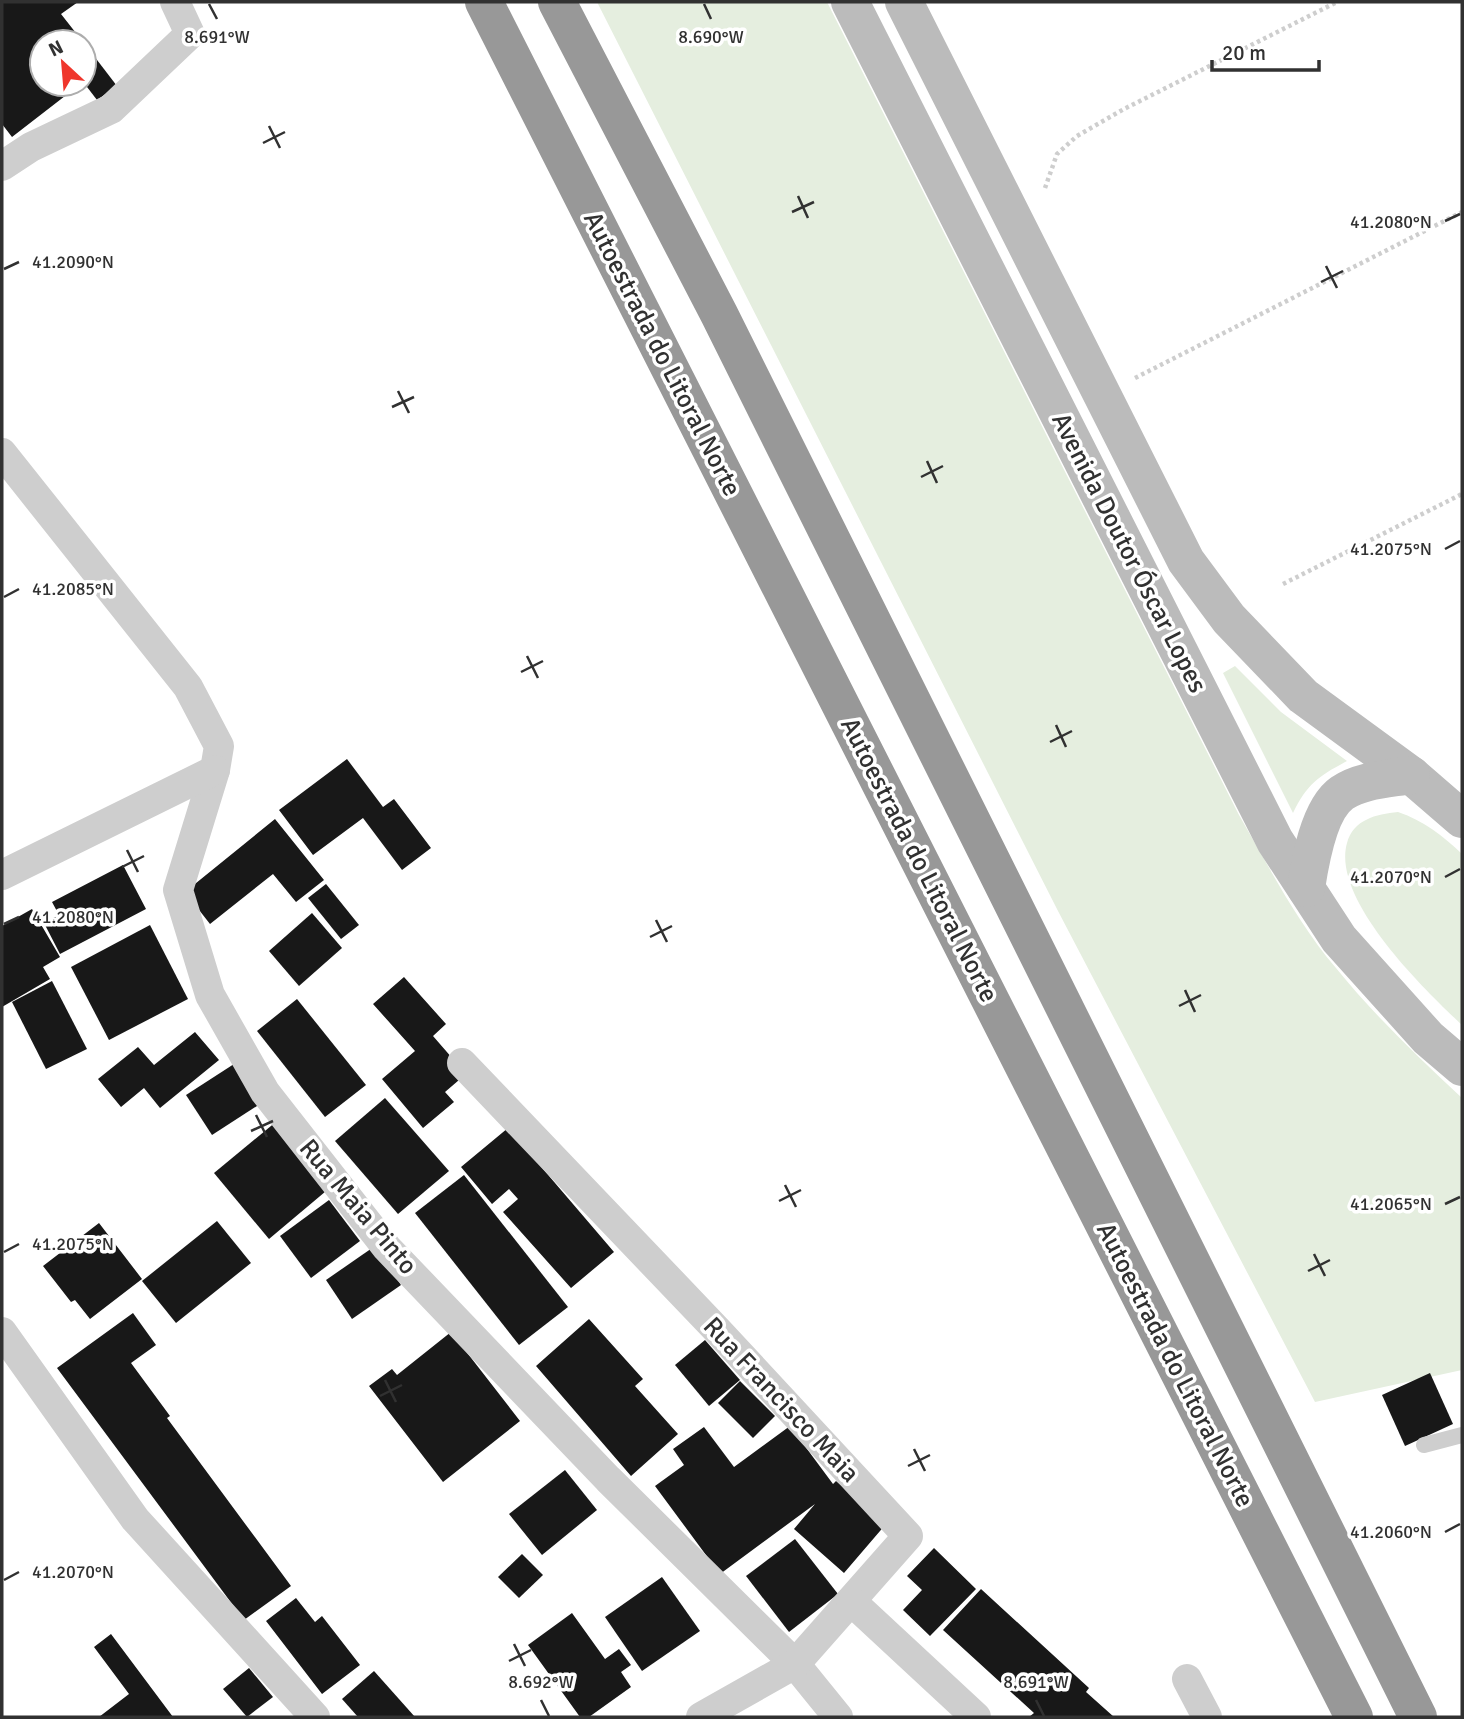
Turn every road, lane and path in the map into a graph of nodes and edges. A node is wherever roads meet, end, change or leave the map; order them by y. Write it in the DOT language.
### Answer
graph roads {
  1 [pos="175,2"];
  2 [pos="484,2"];
  3 [pos="558,2"];
  4 [pos="850,2"];
  5 [pos="904,2"];
  6 [pos="1337,2"];
  7 [pos="6,156"];
  8 [pos="1045,188"];
  9 [pos="1462,212"];
  10 [pos="1130,380"];
  11 [pos="2,453"];
  12 [pos="1462,494"];
  13 [pos="1283,584"];
  14 [pos="215,770"];
  15 [pos="1411,775"];
  16 [pos="1462,819"];
  17 [pos="2,875"];
  18 [pos="1306,888"];
  19 [pos="462,1063"];
  20 [pos="1462,1067"];
  21 [pos="2,1332"];
  22 [pos="1462,1435"];
  23 [pos="1424,1445"];
  24 [pos="851,1601"];
  25 [pos="795,1664"];
  26 [pos="1187,1679"];
  27 [pos="315,1717"];
  28 [pos="701,1717"];
  29 [pos="838,1717"];
  30 [pos="976,1717"];
  31 [pos="1207,1717"];
  32 [pos="1354,1717"];
  33 [pos="1418,1717"];
  1 -- 7 [label="street"];
  2 -- 32 [label="highway, Autoestrada do Litoral Norte"];
  3 -- 33 [label="highway"];
  4 -- 18 [label="main road, Avenida Doutor Óscar Lopes"];
  5 -- 15 [label="main road, Avenida Doutor Óscar Lopes"];
  6 -- 8 [label="path"];
  9 -- 10 [label="path"];
  11 -- 14 [label="street, Rua Maia Pinto"];
  12 -- 13 [label="path"];
  14 -- 17 [label="street"];
  14 -- 25 [label="street, Rua Maia Pinto"];
  15 -- 16 [label="main road, Avenida Doutor Óscar Lopes"];
  15 -- 18 [label="main road"];
  18 -- 20 [label="main road, Avenida Doutor Óscar Lopes"];
  19 -- 24 [label="street, Rua Francisco Maia"];
  21 -- 27 [label="street"];
  22 -- 23 [label="lane"];
  24 -- 25 [label="street, Rua Francisco Maia"];
  24 -- 30 [label="street"];
  25 -- 28 [label="street, Rua Francisco Maia"];
  25 -- 29 [label="street, Rua Maia Pinto"];
  26 -- 31 [label="street"];
}
